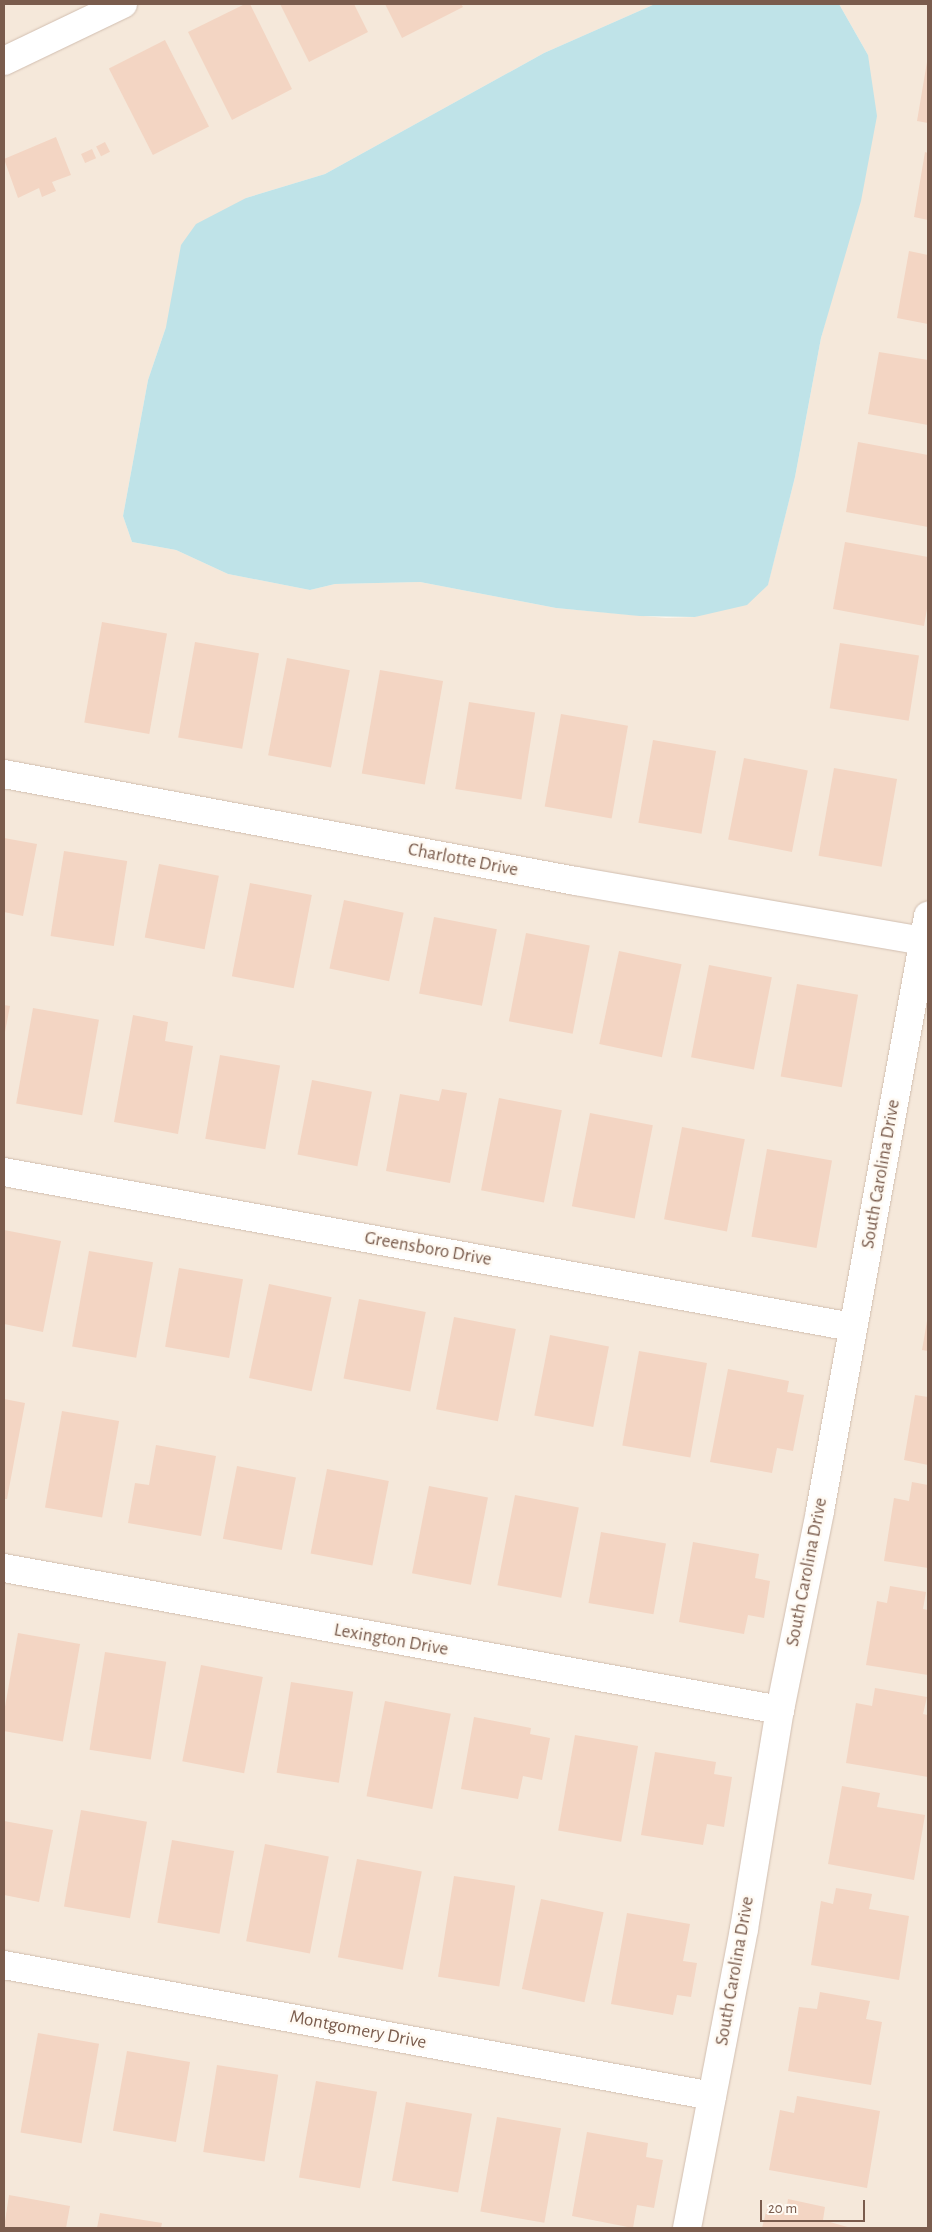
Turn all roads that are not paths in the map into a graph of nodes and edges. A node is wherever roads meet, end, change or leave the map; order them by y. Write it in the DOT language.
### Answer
graph roads {
  1 [pos="123,4"];
  2 [pos="4,61"];
  3 [pos="4,774"];
  4 [pos="926,929"];
  5 [pos="4,1172"];
  6 [pos="852,1327"];
  7 [pos="4,1568"];
  8 [pos="780,1710"];
  9 [pos="4,1964"];
  10 [pos="712,2096"];
  11 [pos="687,2228"];
  1 -- 2 [label="street"];
  3 -- 4 [label="street, Charlotte Drive"];
  4 -- 6 [label="street, South Carolina Drive"];
  5 -- 6 [label="street, Greensboro Drive"];
  6 -- 8 [label="street, South Carolina Drive"];
  7 -- 8 [label="street, Lexington Drive"];
  8 -- 10 [label="street, South Carolina Drive"];
  9 -- 10 [label="street, Montgomery Drive"];
  10 -- 11 [label="street, South Carolina Drive"];
}
